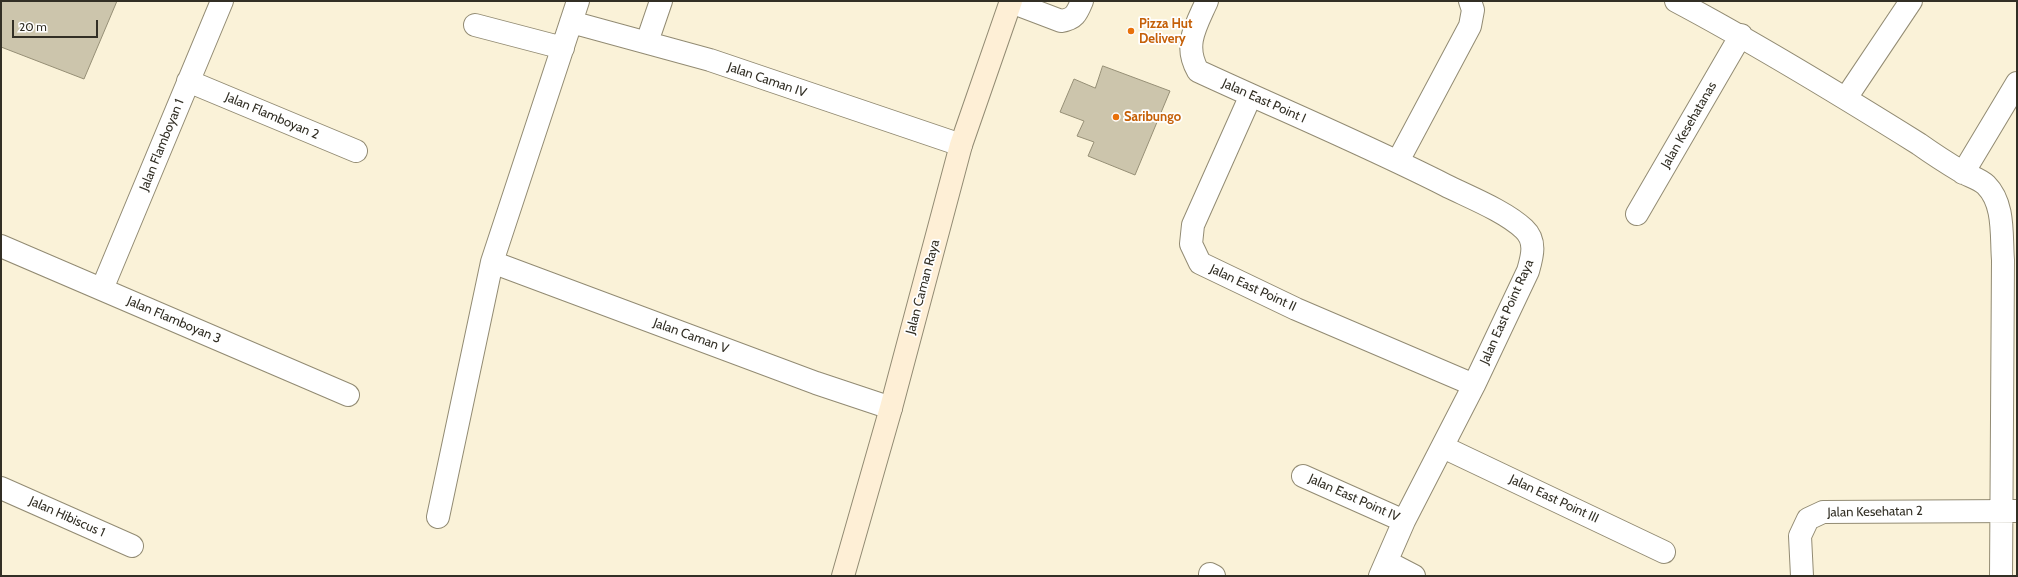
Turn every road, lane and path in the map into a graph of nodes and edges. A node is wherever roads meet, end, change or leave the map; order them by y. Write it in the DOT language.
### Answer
graph roads {
  1 [pos="222,1"];
  2 [pos="578,1"];
  3 [pos="661,1"];
  4 [pos="1011,1"];
  5 [pos="1082,1"];
  6 [pos="1207,1"];
  7 [pos="1470,1"];
  8 [pos="1676,1"];
  9 [pos="1911,1"];
  10 [pos="572,22"];
  11 [pos="475,25"];
  12 [pos="1741,35"];
  13 [pos="647,42"];
  14 [pos="563,48"];
  15 [pos="188,81"];
  16 [pos="2017,83"];
  17 [pos="1251,95"];
  18 [pos="1846,98"];
  19 [pos="961,145"];
  20 [pos="356,151"];
  21 [pos="1398,161"];
  22 [pos="1963,173"];
  23 [pos="1637,214"];
  24 [pos="1,246"];
  25 [pos="492,262"];
  26 [pos="102,289"];
  27 [pos="1474,385"];
  28 [pos="348,395"];
  29 [pos="890,408"];
  30 [pos="1443,447"];
  31 [pos="1303,476"];
  32 [pos="1,488"];
  33 [pos="2009,511"];
  34 [pos="438,517"];
  35 [pos="1404,521"];
  36 [pos="132,546"];
  37 [pos="1664,552"];
  38 [pos="1383,569"];
  39 [pos="842,576"];
  40 [pos="1414,576"];
  41 [pos="1802,576"];
  42 [pos="2001,576"];
  1 -- 15 [label="street, Jalan Flamboyan 1"];
  2 -- 10 [label="street"];
  3 -- 13 [label="street"];
  4 -- 5 [label="street"];
  4 -- 19 [label="main road, Jalan Caman Raya"];
  6 -- 17 [label="street, Jalan East Point I"];
  7 -- 21 [label="street"];
  8 -- 12 [label="street"];
  9 -- 18 [label="street"];
  10 -- 13 [label="street, Jalan Caman IV"];
  10 -- 14 [label="street"];
  11 -- 14 [label="street"];
  12 -- 18 [label="street"];
  12 -- 23 [label="street, Jalan Kesehatanas"];
  13 -- 19 [label="street, Jalan Caman IV"];
  14 -- 25 [label="street"];
  15 -- 20 [label="street, Jalan Flamboyan 2"];
  15 -- 26 [label="street, Jalan Flamboyan 1"];
  16 -- 22 [label="street"];
  17 -- 21 [label="street, Jalan East Point I"];
  17 -- 27 [label="street, Jalan East Point II"];
  18 -- 22 [label="street"];
  19 -- 29 [label="main road, Jalan Caman Raya"];
  21 -- 27 [label="street, Jalan East Point Raya"];
  22 -- 33 [label="street"];
  24 -- 26 [label="street, Jalan Flamboyan 3"];
  25 -- 29 [label="street, Jalan Caman V"];
  25 -- 34 [label="street"];
  26 -- 28 [label="street, Jalan Flamboyan 3"];
  27 -- 30 [label="street, Jalan East Point Raya"];
  29 -- 39 [label="main road, Jalan Caman Raya"];
  30 -- 35 [label="street, Jalan East Point Raya"];
  30 -- 37 [label="street, Jalan East Point III"];
  31 -- 35 [label="street, Jalan East Point IV"];
  32 -- 36 [label="street, Jalan Hibiscus 1"];
  33 -- 41 [label="street, Jalan Kesehatan 2"];
  33 -- 42 [label="street"];
  35 -- 38 [label="street, Jalan East Point Raya"];
  38 -- 40 [label="street"];
}
